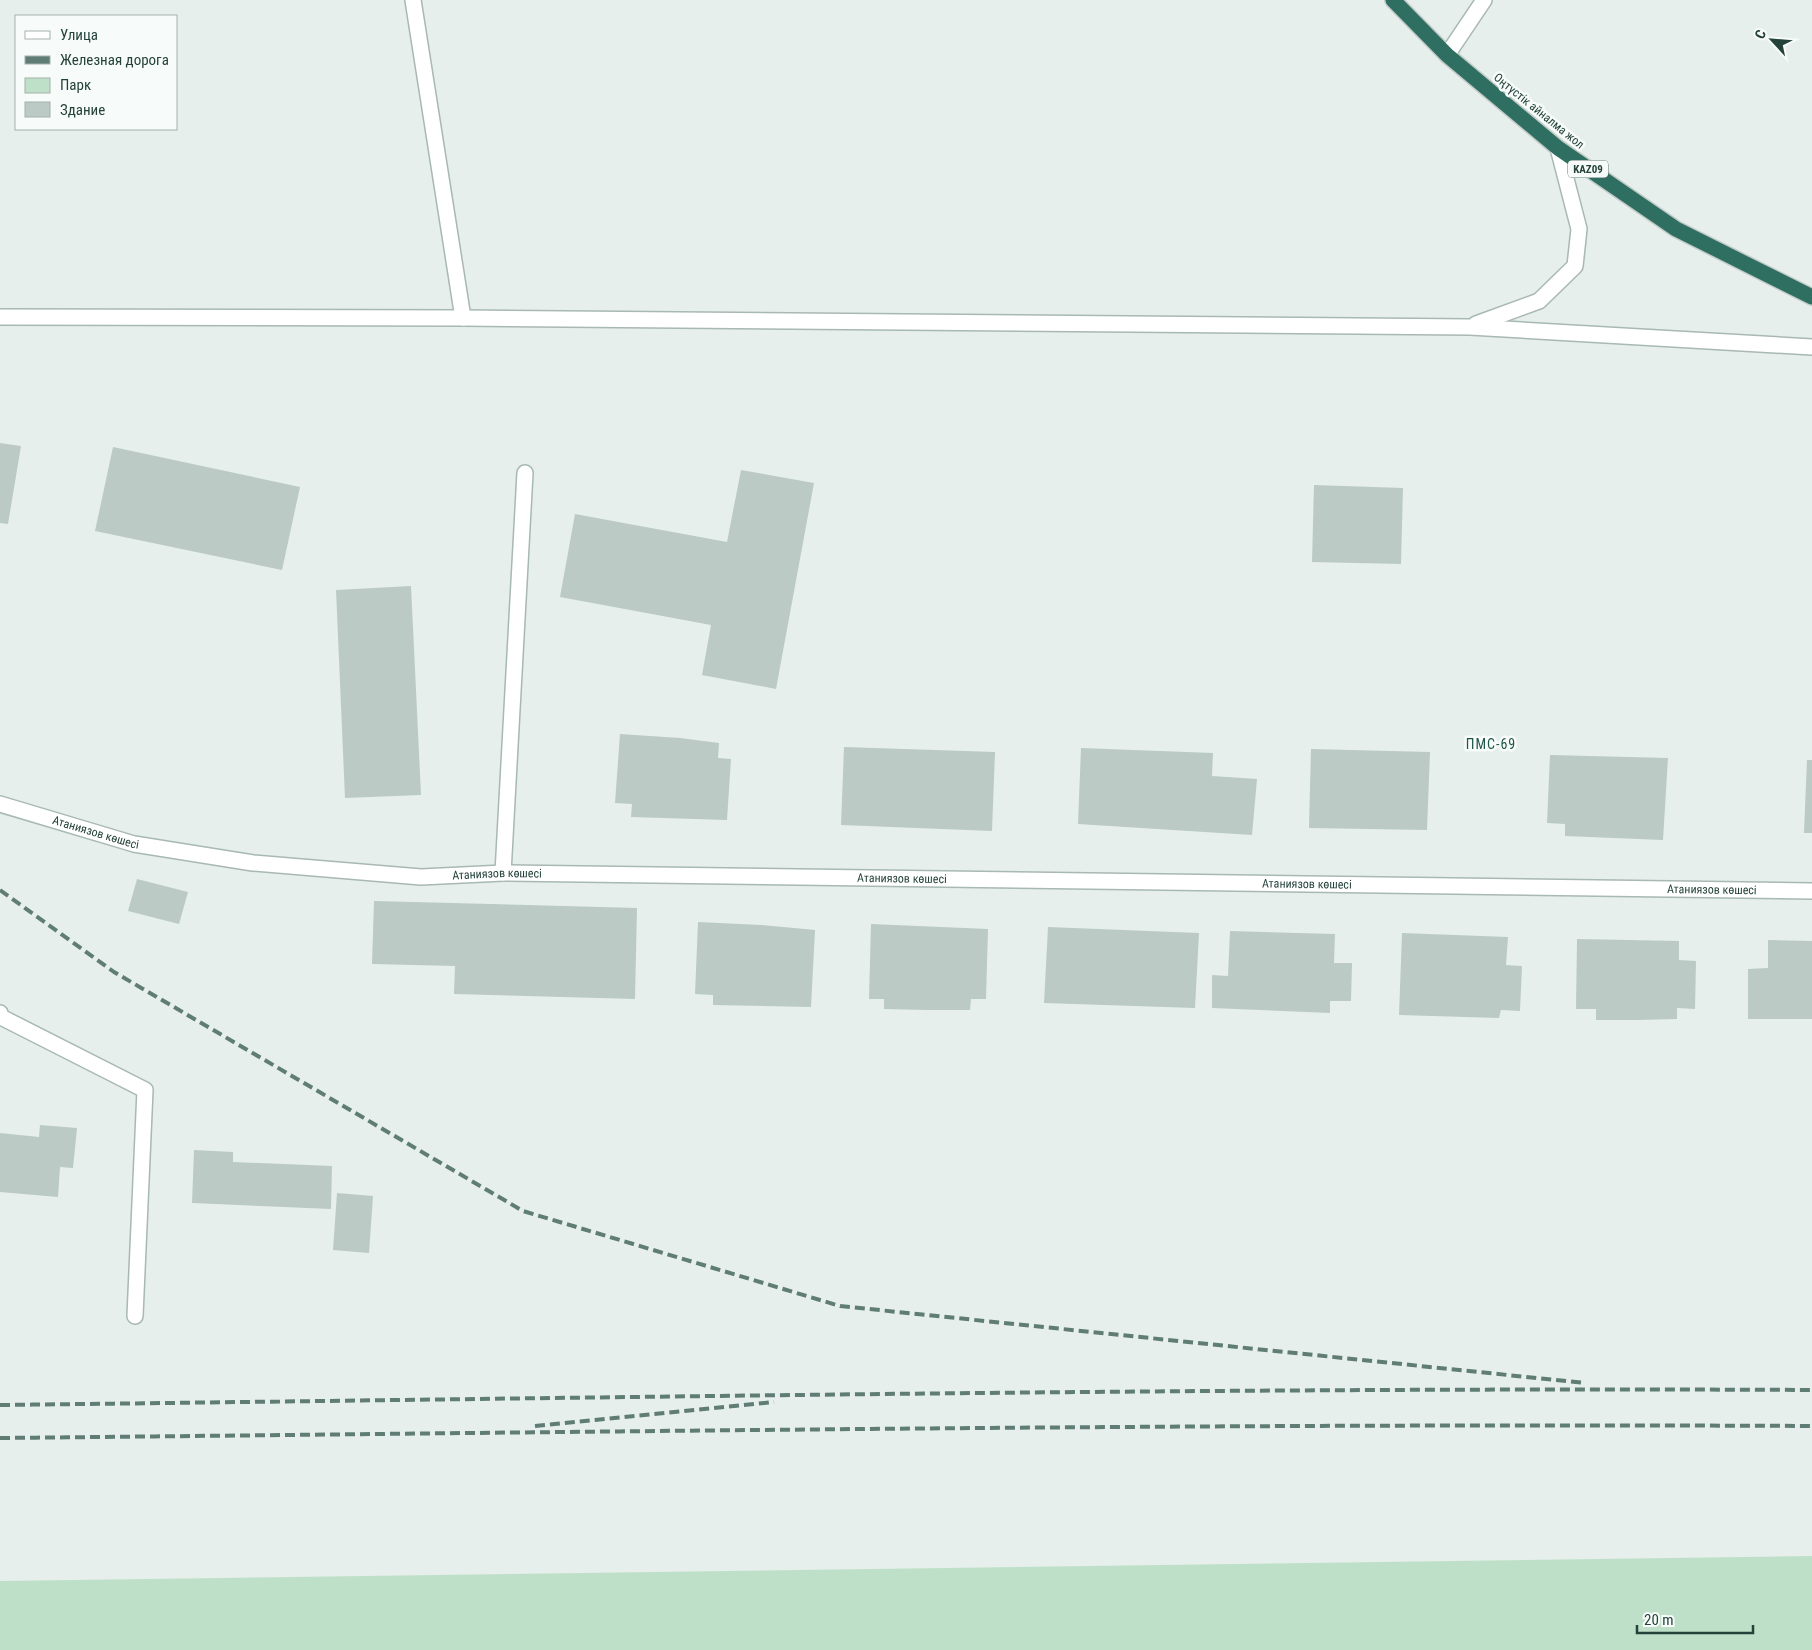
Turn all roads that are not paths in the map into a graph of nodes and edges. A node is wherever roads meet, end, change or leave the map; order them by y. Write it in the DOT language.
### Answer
graph roads {
  1 [pos="413,0"];
  2 [pos="1393,0"];
  3 [pos="1484,0"];
  4 [pos="1446,55"];
  5 [pos="1558,148"];
  6 [pos="1812,296"];
  7 [pos="0,317"];
  8 [pos="463,318"];
  9 [pos="1470,327"];
  10 [pos="1812,347"];
  11 [pos="525,473"];
  12 [pos="0,804"];
  13 [pos="503,873"];
  14 [pos="1812,891"];
  15 [pos="0,1017"];
  16 [pos="135,1316"];
  1 -- 8 [label="street"];
  2 -- 4 [label="highway, Оңтүстік айналма жол / KAZ09"];
  3 -- 4 [label="street"];
  4 -- 5 [label="highway, Оңтүстік айналма жол / KAZ09"];
  5 -- 6 [label="highway, Оңтүстік айналма жол / KAZ09"];
  5 -- 9 [label="street"];
  7 -- 8 [label="street"];
  8 -- 9 [label="street"];
  9 -- 10 [label="street"];
  11 -- 13 [label="street"];
  12 -- 13 [label="street, Атаниязов көшесі"];
  13 -- 14 [label="street, Атаниязов көшесі"];
  15 -- 16 [label="street"];
}
